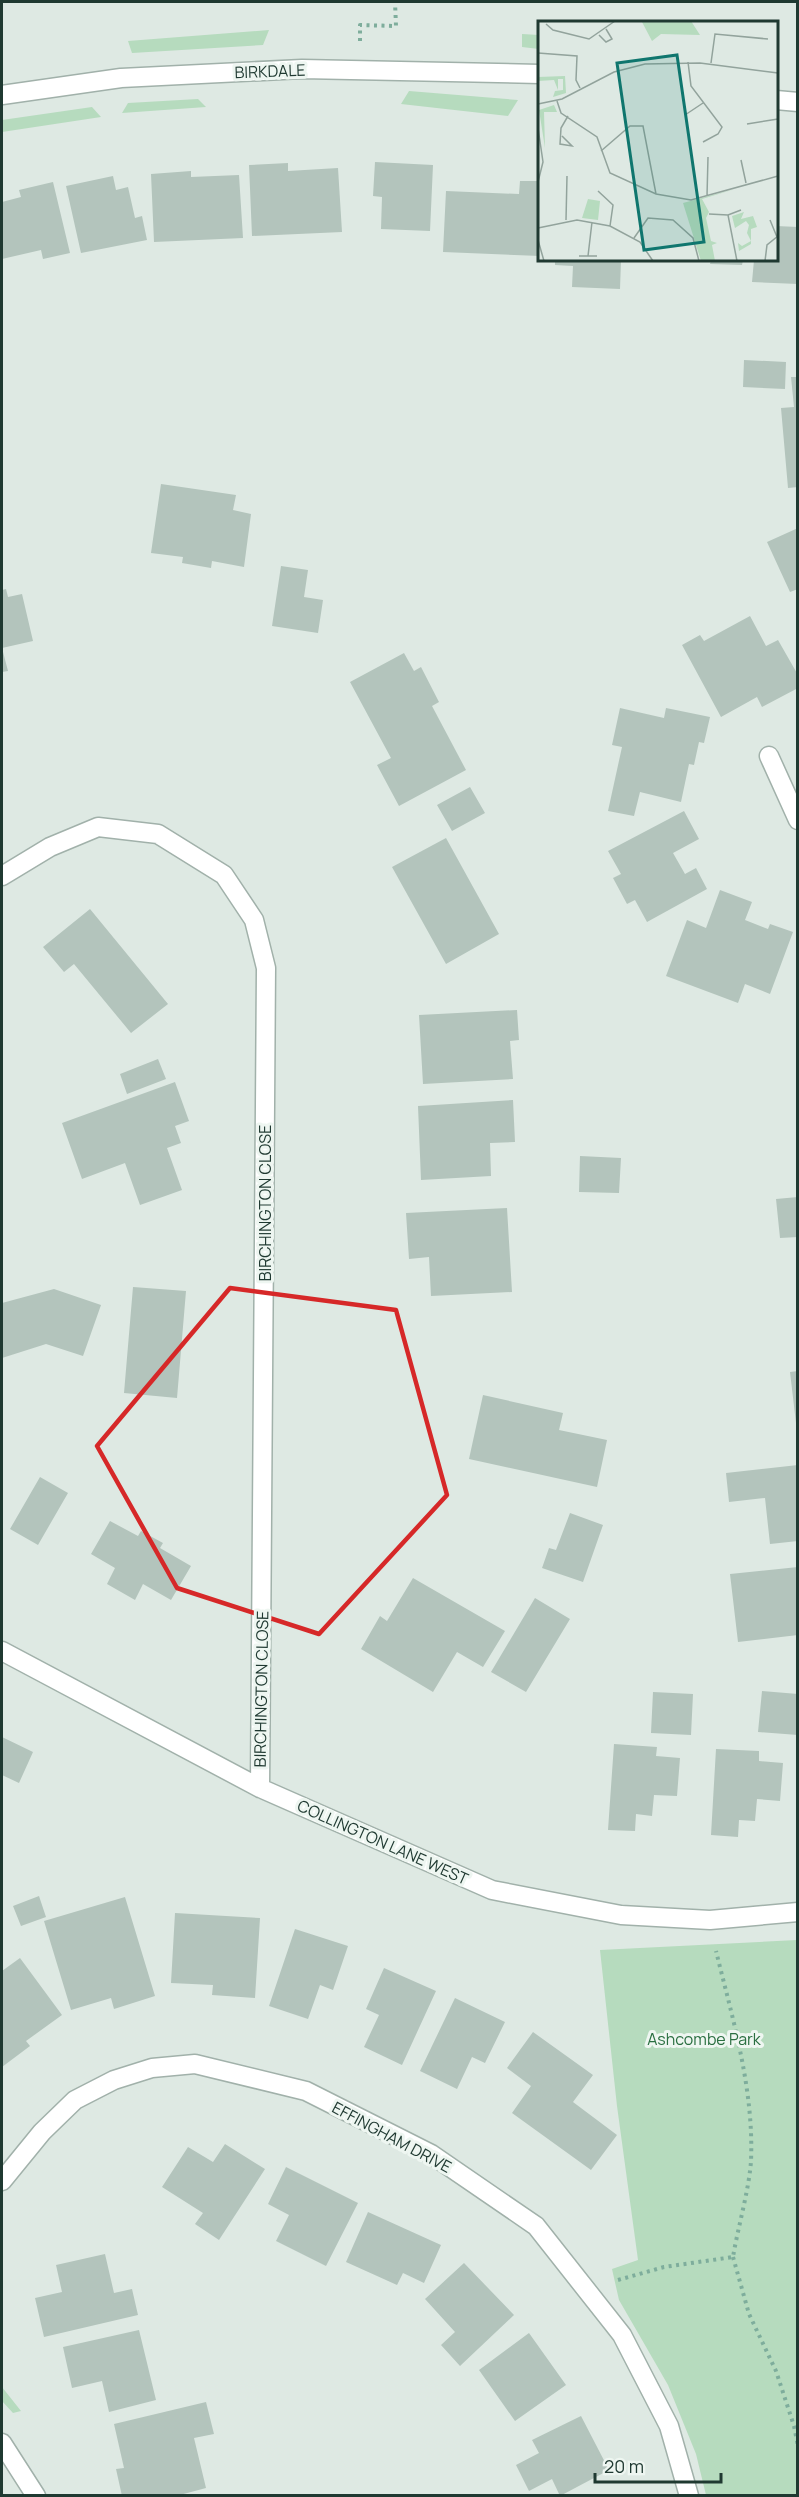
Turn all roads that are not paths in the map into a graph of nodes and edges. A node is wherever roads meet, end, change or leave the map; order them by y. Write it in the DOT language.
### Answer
graph roads {
  1 [pos="538,74"];
  2 [pos="2,95"];
  3 [pos="778,99"];
  4 [pos="798,102"];
  5 [pos="769,756"];
  6 [pos="793,798"];
  7 [pos="798,820"];
  8 [pos="2,876"];
  9 [pos="2,1651"];
  10 [pos="260,1788"];
  11 [pos="798,1912"];
  12 [pos="2,2181"];
  13 [pos="2,2443"];
  14 [pos="36,2496"];
  15 [pos="689,2496"];
  1 -- 2 [label="street, BIRKDALE"];
  3 -- 4 [label="street"];
  5 -- 6 [label="street"];
  6 -- 7 [label="street"];
  8 -- 10 [label="street, BIRCHINGTON CLOSE"];
  9 -- 10 [label="street, COLLINGTON LANE WEST"];
  10 -- 11 [label="street, COLLINGTON LANE WEST"];
  12 -- 15 [label="street, EFFINGHAM DRIVE"];
  13 -- 14 [label="street"];
}
